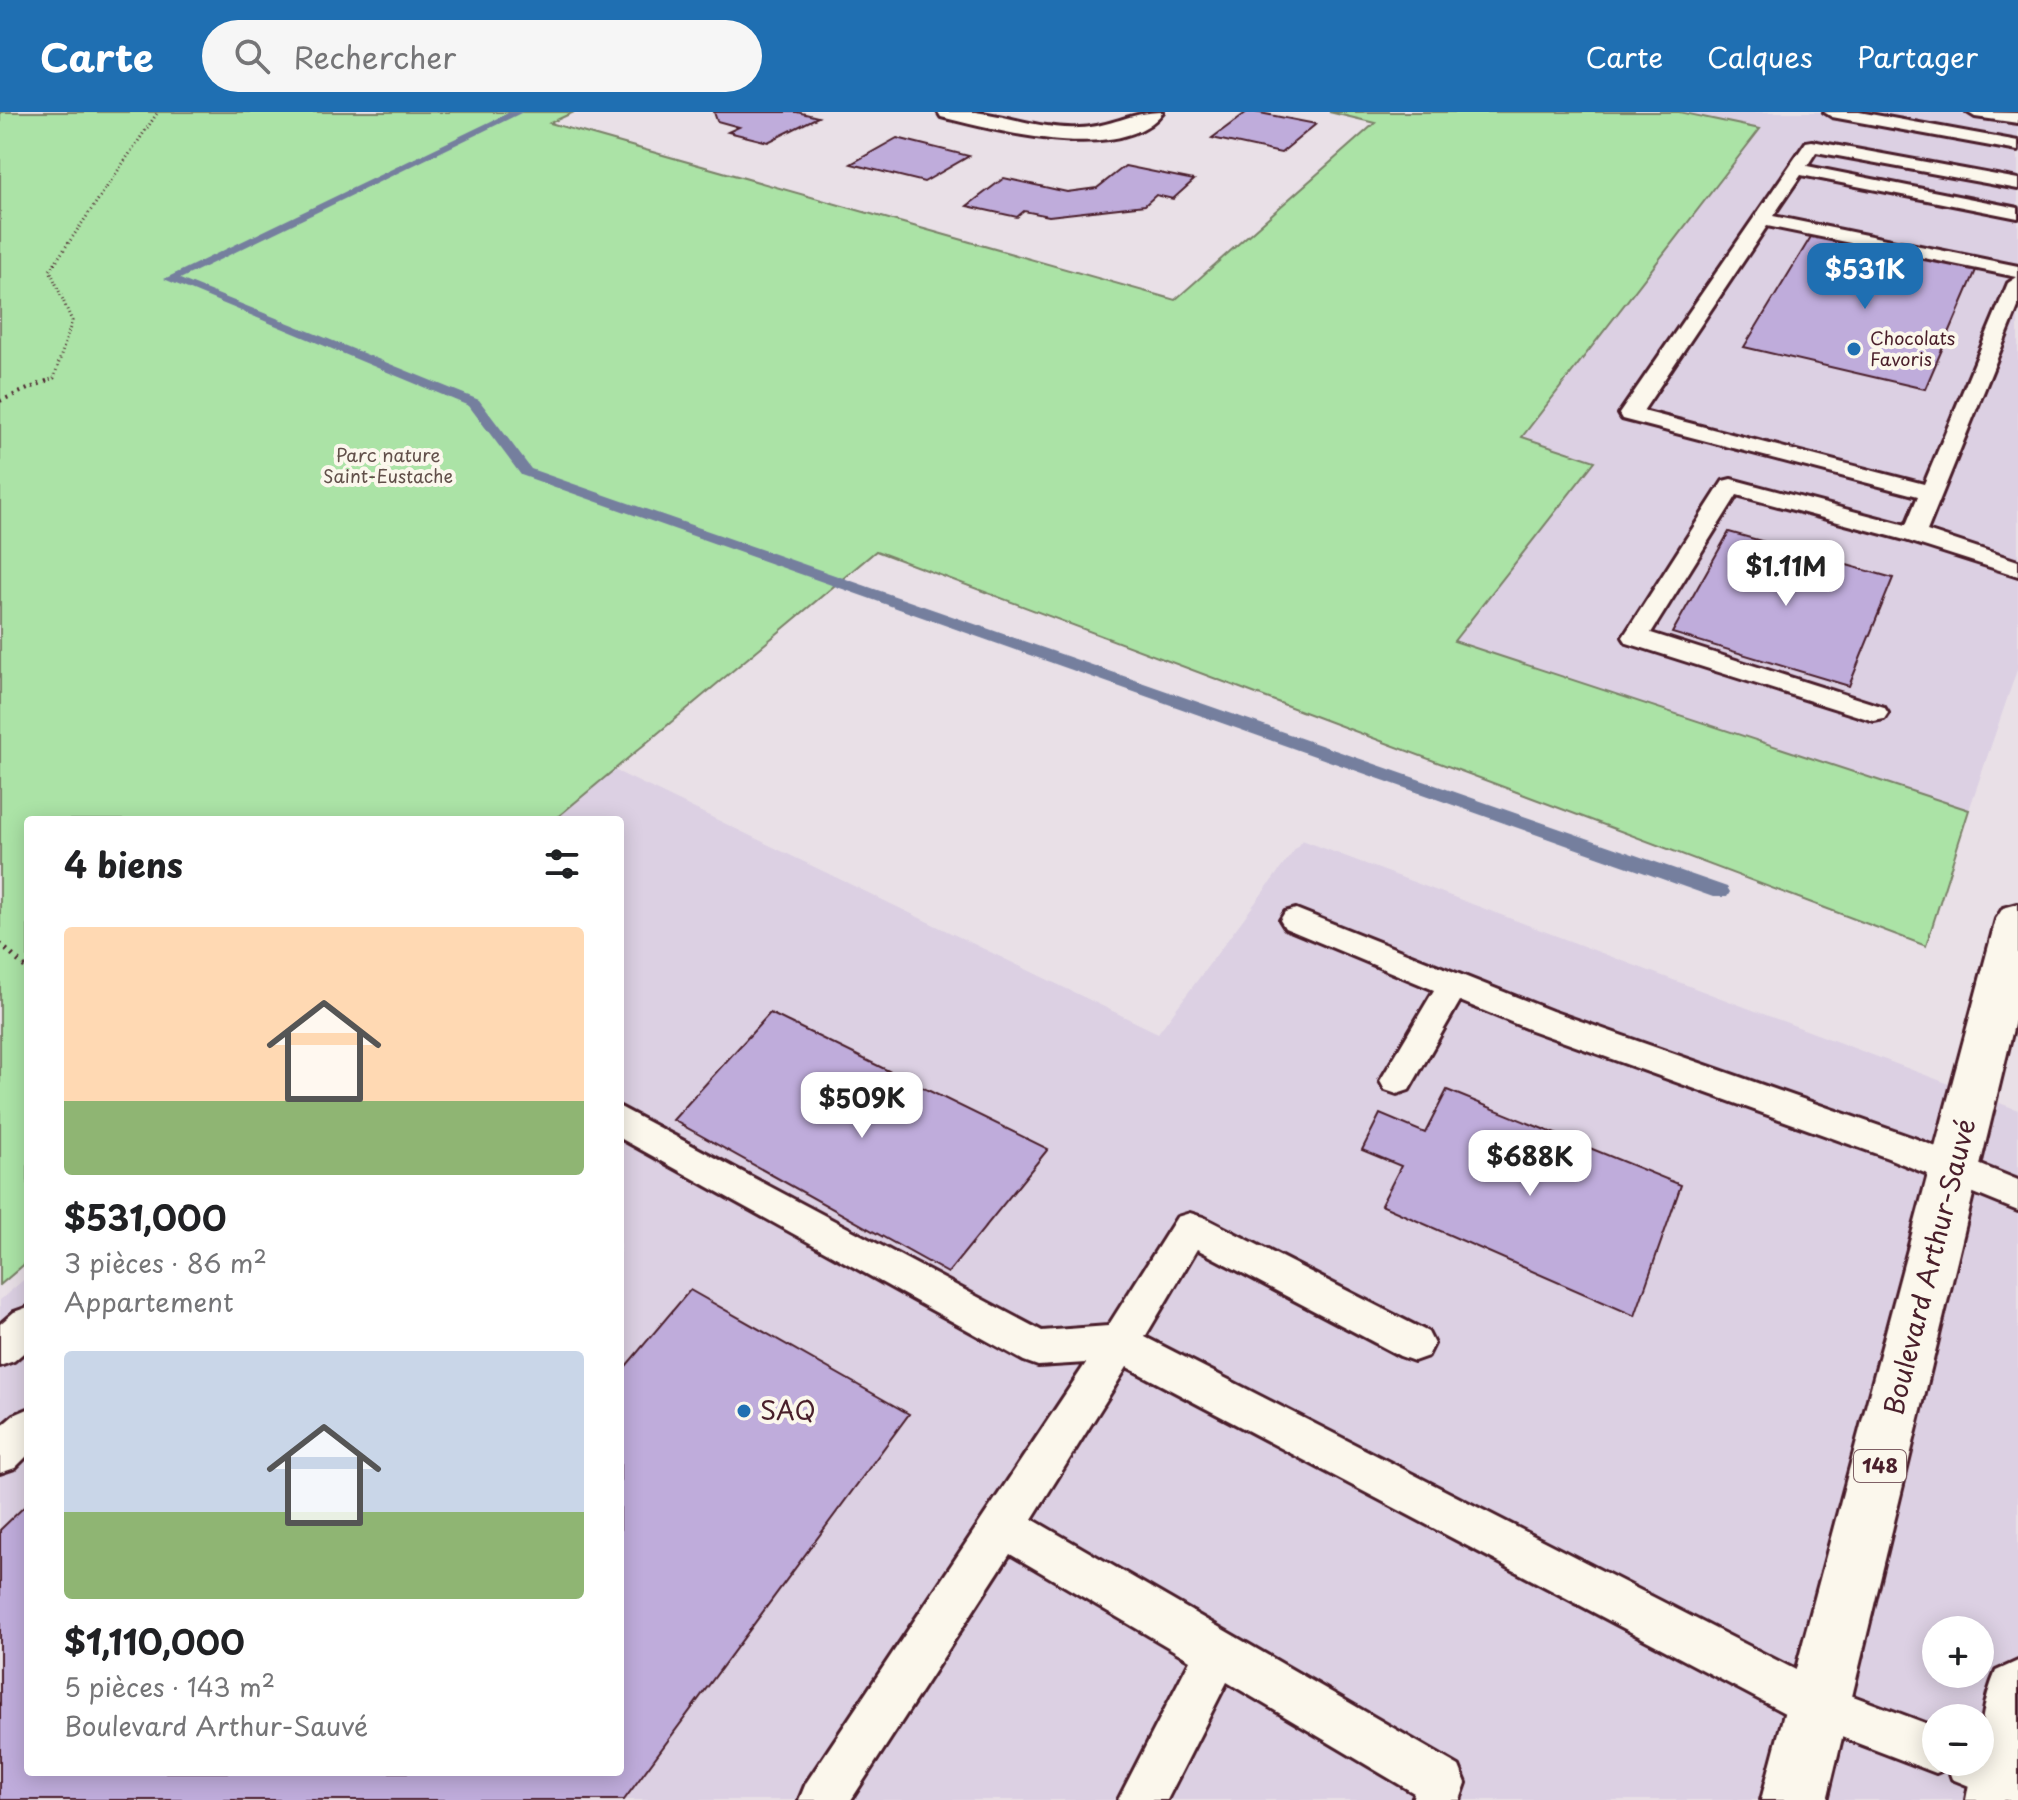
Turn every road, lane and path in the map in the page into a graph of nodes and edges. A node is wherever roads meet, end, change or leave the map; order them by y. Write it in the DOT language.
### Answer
graph roads {
  1 [pos="158,112"];
  2 [pos="949,112"];
  3 [pos="1152,112"];
  4 [pos="1832,112"];
  5 [pos="1975,112"];
  6 [pos="2002,112"];
  7 [pos="1852,114"];
  8 [pos="2018,118"];
  9 [pos="2018,146"];
  10 [pos="1796,169"];
  11 [pos="2018,184"];
  12 [pos="2018,213"];
  13 [pos="1760,219"];
  14 [pos="2018,272"];
  15 [pos="2018,283"];
  16 [pos="0,401"];
  17 [pos="1757,447"];
  18 [pos="1731,486"];
  19 [pos="1932,493"];
  20 [pos="1914,535"];
  21 [pos="2018,569"];
  22 [pos="1874,713"];
  23 [pos="2018,919"];
  24 [pos="1296,920"];
  25 [pos="0,944"];
  26 [pos="24,966"];
  27 [pos="1453,985"];
  28 [pos="1397,1081"];
  29 [pos="624,1123"];
  30 [pos="1954,1169"];
  31 [pos="2018,1196"];
  32 [pos="24,1328"];
  33 [pos="1119,1343"];
  34 [pos="1414,1344"];
  35 [pos="0,1349"];
  36 [pos="24,1432"];
  37 [pos="0,1454"];
  38 [pos="1003,1526"];
  39 [pos="1218,1652"];
  40 [pos="2018,1693"];
  41 [pos="1818,1706"];
  42 [pos="1922,1745"];
  43 [pos="1997,1780"];
  44 [pos="823,1800"];
  45 [pos="1142,1800"];
  46 [pos="1436,1800"];
  47 [pos="1794,1800"];
  1 -- 16 [label="path"];
  2 -- 3 [label="main road"];
  4 -- 7 [label="lane"];
  5 -- 8 [label="lane"];
  6 -- 8 [label="lane"];
  7 -- 9 [label="lane"];
  10 -- 11 [label="lane"];
  10 -- 12 [label="lane"];
  10 -- 13 [label="lane"];
  13 -- 14 [label="lane"];
  13 -- 17 [label="lane"];
  15 -- 19 [label="lane"];
  17 -- 18 [label="lane"];
  17 -- 19 [label="lane"];
  18 -- 20 [label="lane"];
  18 -- 22 [label="lane"];
  19 -- 20 [label="lane"];
  20 -- 21 [label="lane"];
  23 -- 30 [label="main road, Boulevard Arthur-Sauvé / 148"];
  24 -- 27 [label="lane"];
  25 -- 26 [label="path"];
  27 -- 28 [label="lane"];
  27 -- 30 [label="lane"];
  29 -- 33 [label="lane"];
  30 -- 31 [label="lane"];
  30 -- 41 [label="main road, Boulevard Arthur-Sauvé / 148"];
  32 -- 35 [label="lane"];
  33 -- 34 [label="lane"];
  33 -- 38 [label="lane"];
  33 -- 41 [label="lane"];
  36 -- 37 [label="lane"];
  38 -- 39 [label="lane"];
  38 -- 44 [label="lane"];
  39 -- 45 [label="lane"];
  39 -- 46 [label="lane"];
  40 -- 43 [label="main road"];
  41 -- 42 [label="lane"];
  41 -- 47 [label="main road, Boulevard Arthur-Sauvé / 148"];
}
